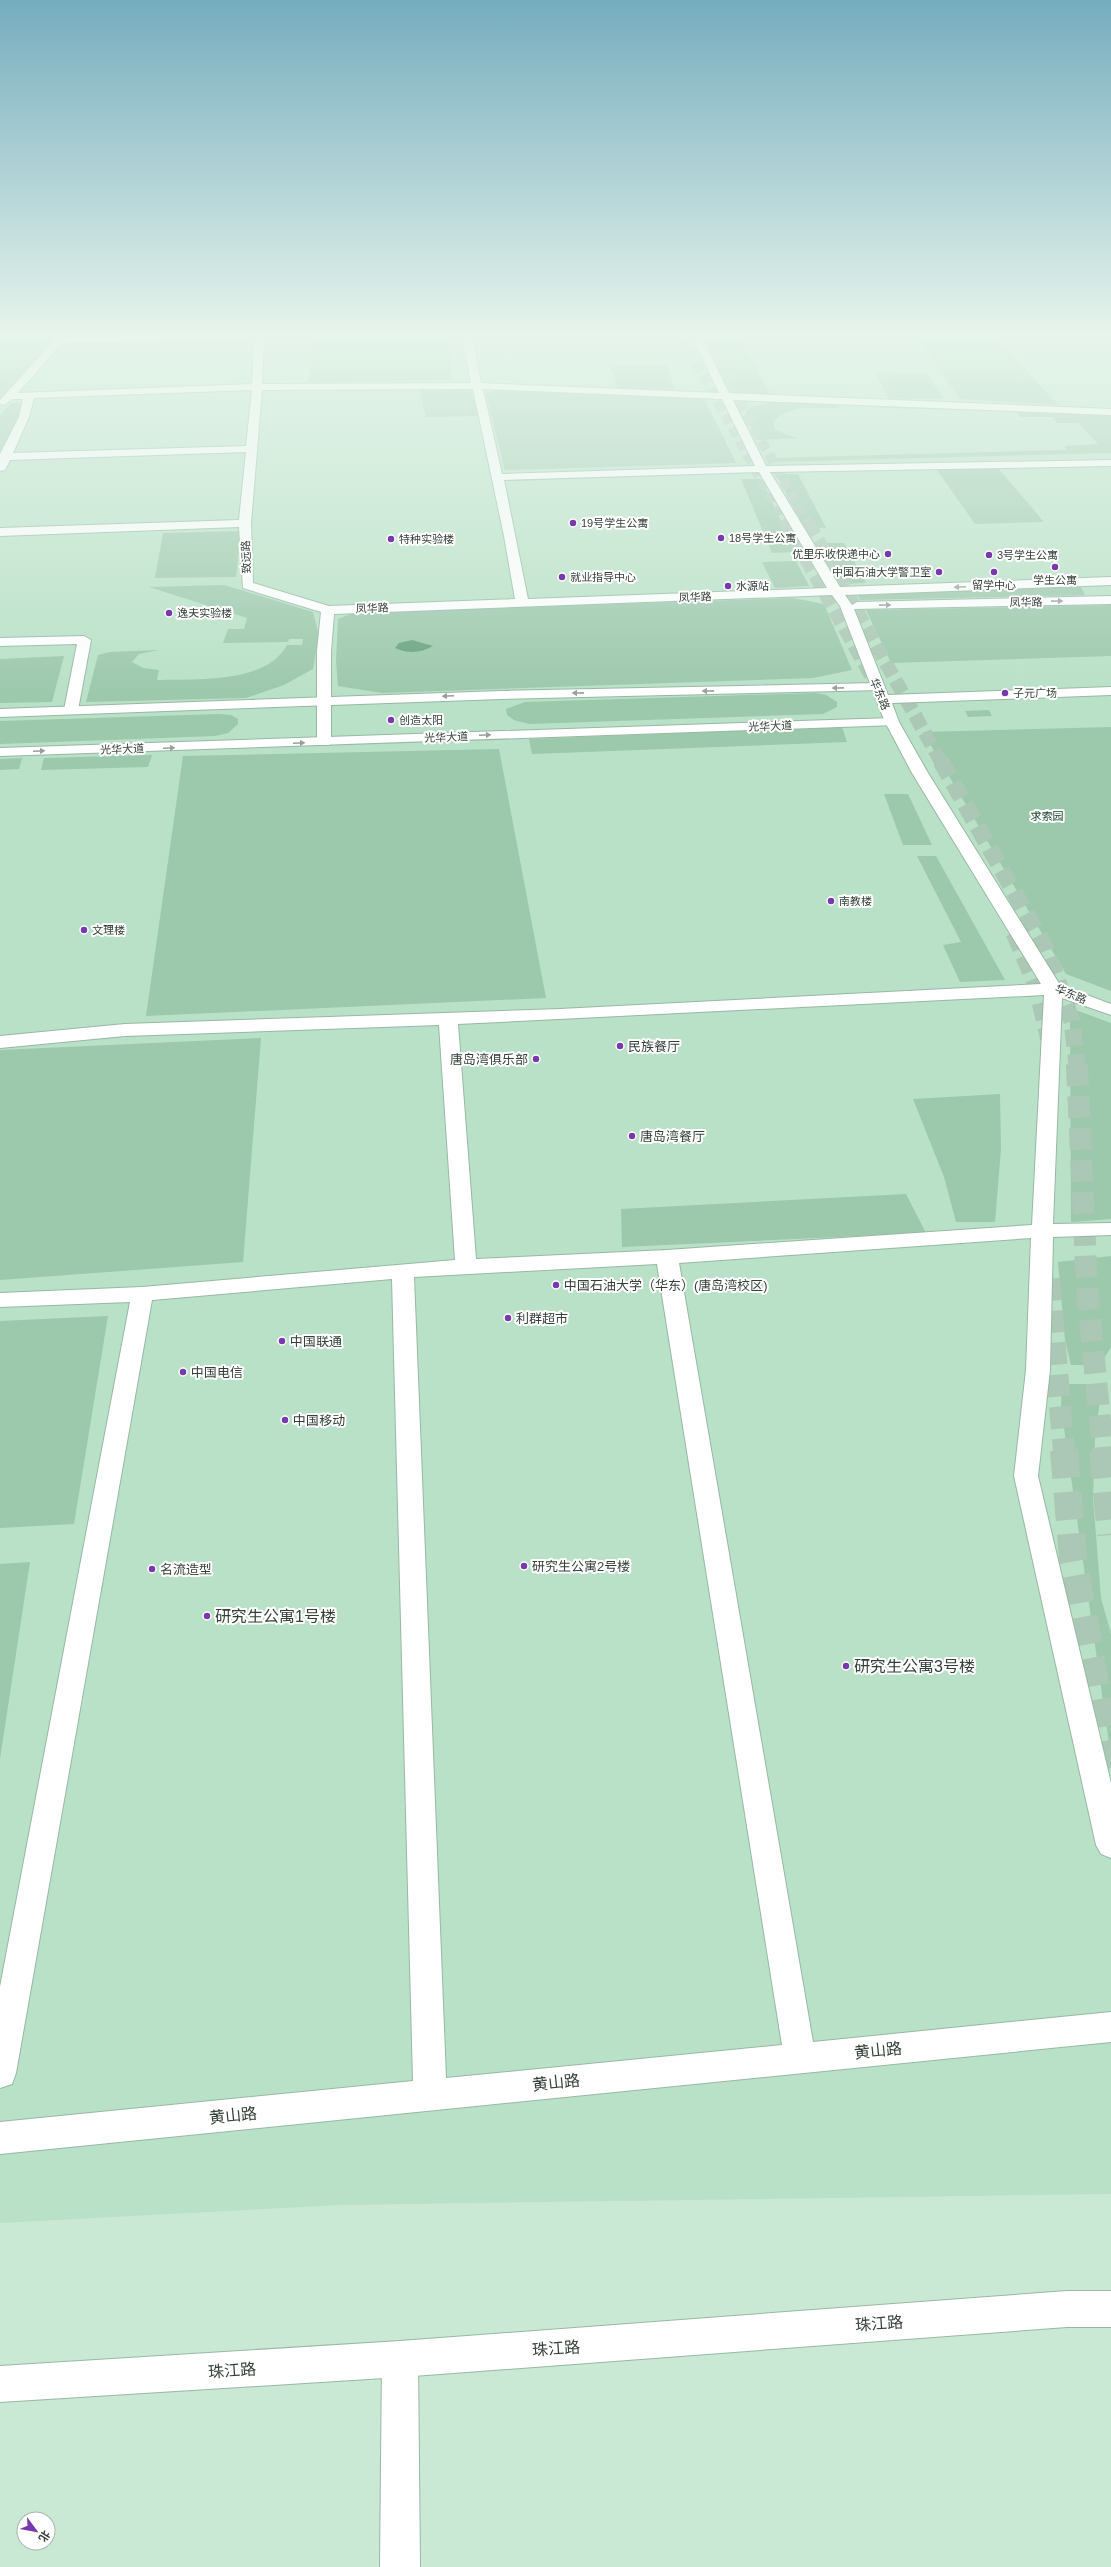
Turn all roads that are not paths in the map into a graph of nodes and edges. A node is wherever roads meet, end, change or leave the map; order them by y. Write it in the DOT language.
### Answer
graph roads {
  1 [pos="40,456"];
  2 [pos="250,456"];
  3 [pos="494,456"];
  4 [pos="755,456"];
  5 [pos="3,457"];
  6 [pos="1111,462"];
  7 [pos="0,469"];
  8 [pos="762,469"];
  9 [pos="499,477"];
  10 [pos="245,523"];
  11 [pos="0,532"];
  12 [pos="1111,581"];
  13 [pos="835,591"];
  14 [pos="1111,600"];
  15 [pos="522,603"];
  16 [pos="846,606"];
  17 [pos="328,610"];
  18 [pos="0,642"];
  19 [pos="1111,691"];
  20 [pos="880,693"];
  21 [pos="324,700"];
  22 [pos="71,710"];
  23 [pos="0,713"];
  24 [pos="892,722"];
  25 [pos="324,742"];
  26 [pos="0,752"];
  27 [pos="1053,988"];
  28 [pos="1111,1010"];
  29 [pos="448,1019"];
  30 [pos="0,1042"];
  31 [pos="1111,1229"];
  32 [pos="1042,1231"];
  33 [pos="667,1257"];
  34 [pos="466,1266"];
  35 [pos="403,1273"];
  36 [pos="142,1294"];
  37 [pos="0,1300"];
  38 [pos="1111,1845"];
  39 [pos="1111,2027"];
  40 [pos="800,2058"];
  41 [pos="0,2073"];
  42 [pos="430,2095"];
  43 [pos="0,2138"];
  44 [pos="1111,2308"];
  45 [pos="400,2359"];
  46 [pos="0,2384"];
  47 [pos="400,2567"];
  1 -- 5 [label="street"];
  2 -- 10 [label="street, 致远路"];
  3 -- 9 [label="street"];
  4 -- 8 [label="street, 华东路"];
  5 -- 7 [label="street"];
  6 -- 8 [label="street"];
  8 -- 9 [label="street"];
  8 -- 13 [label="street, 华东路"];
  9 -- 15 [label="street"];
  10 -- 11 [label="street"];
  10 -- 17 [label="street, 致远路"];
  12 -- 13 [label="street, 凤华路, one-way"];
  13 -- 15 [label="street, 凤华路"];
  13 -- 16 [label="street, 华东路"];
  16 -- 14 [label="street, 凤华路, one-way"];
  15 -- 17 [label="street, 凤华路"];
  16 -- 20 [label="street, 华东路"];
  17 -- 21 [label="street"];
  18 -- 22 [label="street"];
  19 -- 20 [label="street"];
  20 -- 21 [label="street, one-way"];
  20 -- 24 [label="street, 华东路"];
  21 -- 22 [label="street"];
  21 -- 25 [label="street"];
  22 -- 23 [label="street"];
  25 -- 24 [label="street, 光华大道, one-way"];
  24 -- 27 [label="street, 华东路"];
  26 -- 25 [label="street, 光华大道, one-way"];
  27 -- 28 [label="street, 华东路"];
  27 -- 29 [label="street"];
  27 -- 32 [label="street"];
  29 -- 30 [label="street"];
  29 -- 34 [label="street"];
  31 -- 32 [label="street"];
  32 -- 33 [label="street"];
  32 -- 38 [label="street"];
  33 -- 34 [label="street"];
  33 -- 40 [label="street"];
  34 -- 35 [label="street"];
  35 -- 36 [label="street"];
  35 -- 42 [label="street"];
  36 -- 37 [label="street"];
  36 -- 41 [label="street"];
  39 -- 40 [label="street, 黄山路"];
  40 -- 42 [label="street, 黄山路"];
  42 -- 43 [label="street, 黄山路"];
  44 -- 45 [label="street, 珠江路"];
  45 -- 46 [label="street, 珠江路"];
  45 -- 47 [label="street"];
}
